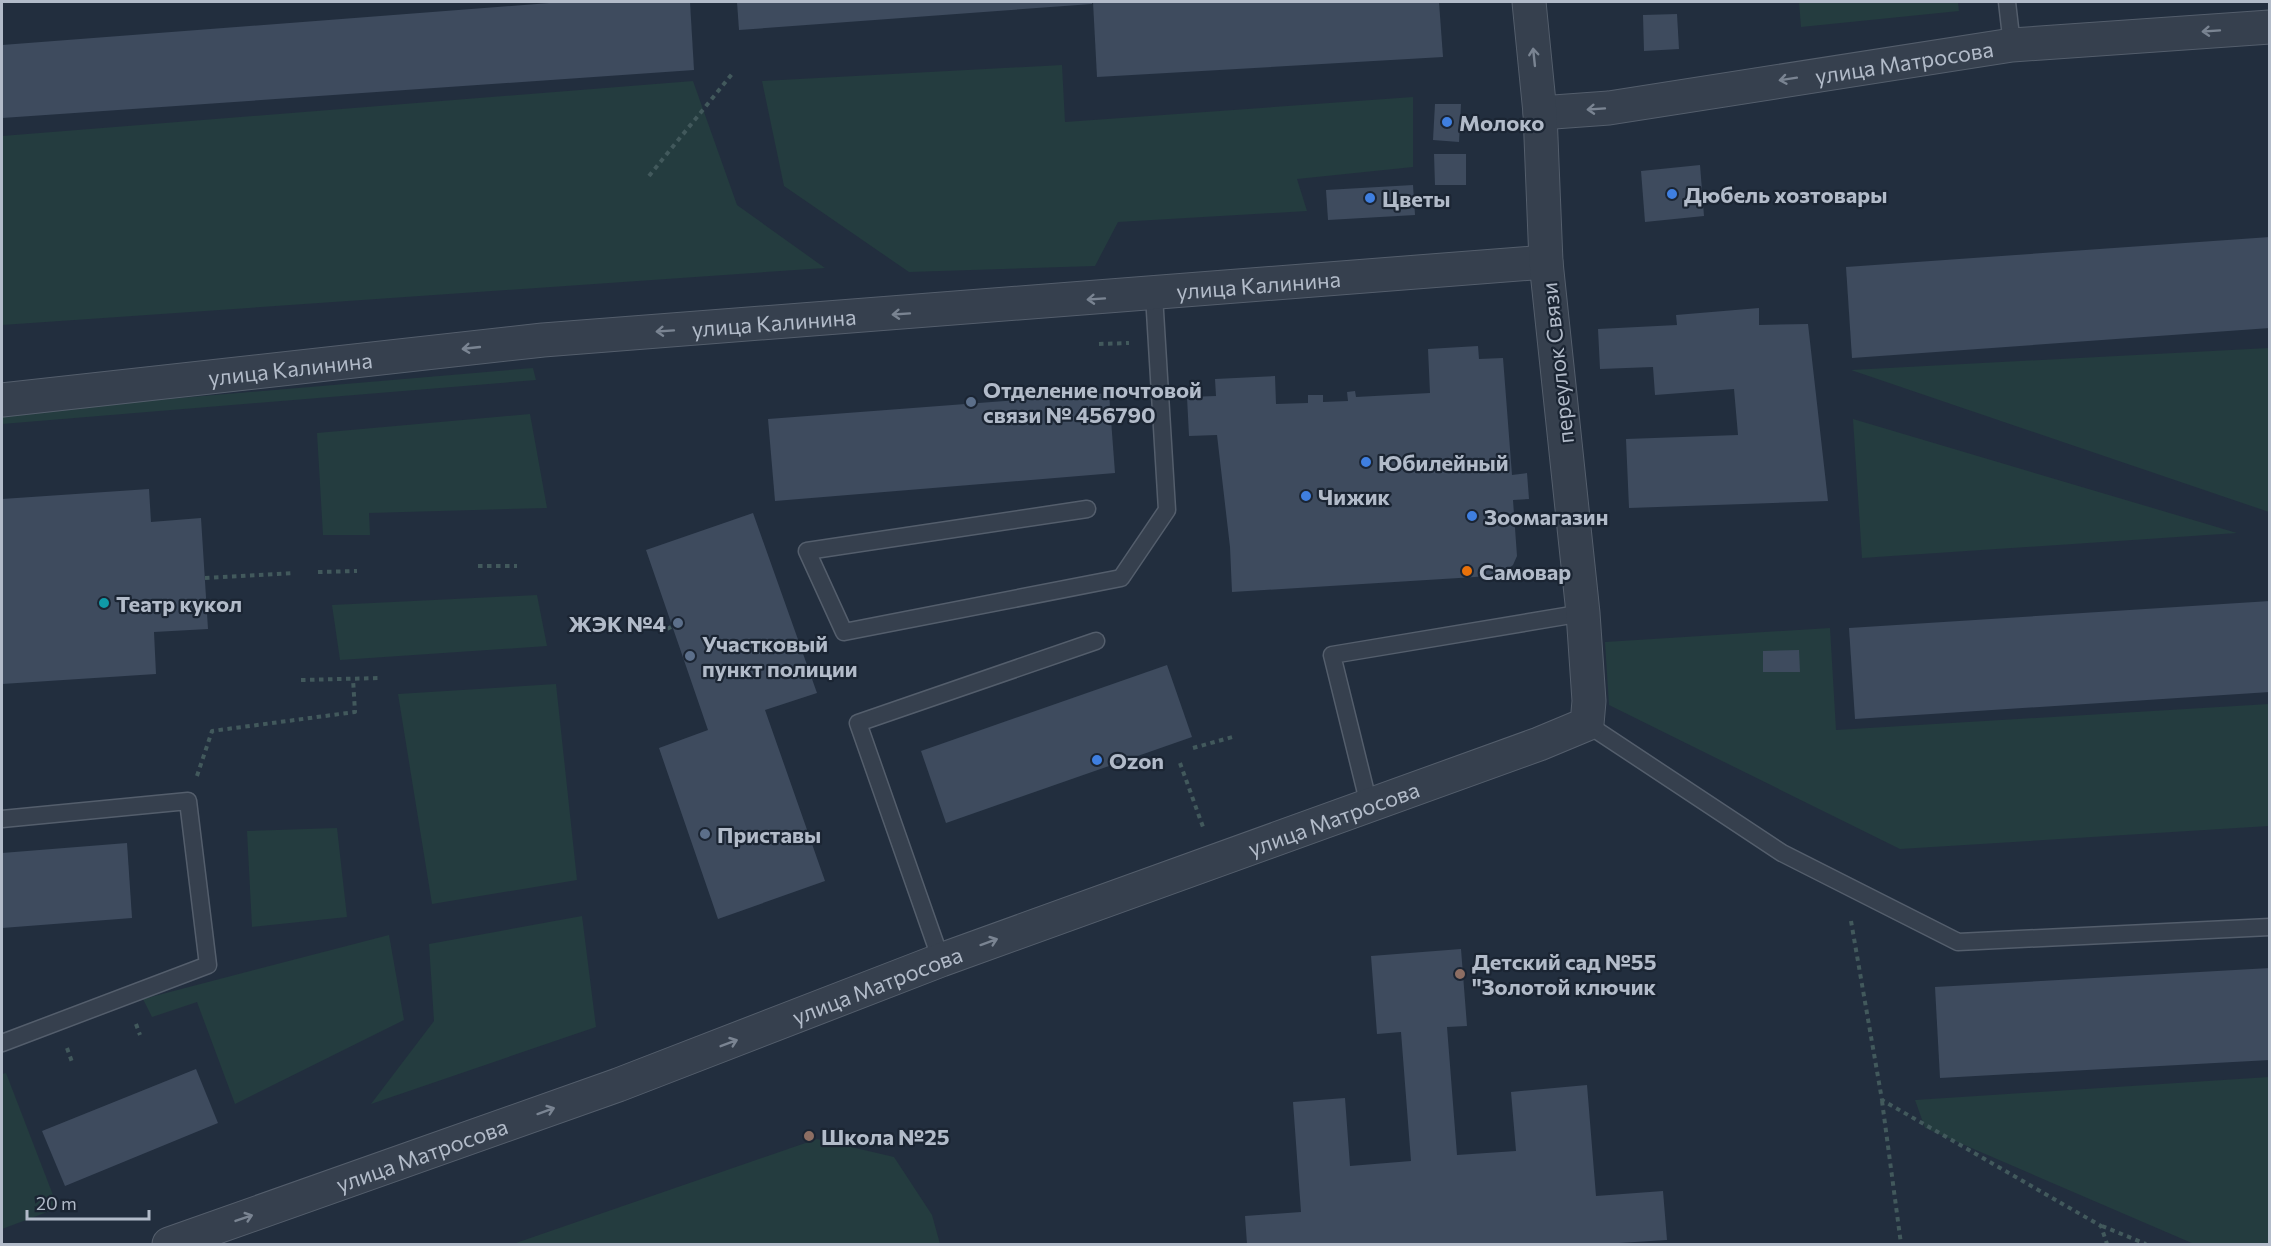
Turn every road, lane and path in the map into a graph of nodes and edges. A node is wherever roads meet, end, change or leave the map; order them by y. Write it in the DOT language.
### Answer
graph roads {
  1 [pos="1529,2"];
  2 [pos="2007,2"];
  3 [pos="2270,27"];
  4 [pos="2012,45"];
  5 [pos="732,74"];
  6 [pos="1540,113"];
  7 [pos="649,176"];
  8 [pos="1546,262"];
  9 [pos="1154,295"];
  10 [pos="1134,343"];
  11 [pos="1099,344"];
  12 [pos="2,400"];
  13 [pos="1087,509"];
  14 [pos="478,566"];
  15 [pos="517,566"];
  16 [pos="357,571"];
  17 [pos="318,572"];
  18 [pos="294,573"];
  19 [pos="205,578"];
  20 [pos="1583,613"];
  21 [pos="673,626"];
  22 [pos="667,629"];
  23 [pos="1096,641"];
  24 [pos="380,678"];
  25 [pos="353,679"];
  26 [pos="301,680"];
  27 [pos="1587,724"];
  28 [pos="1236,736"];
  29 [pos="1193,748"];
  30 [pos="1180,763"];
  31 [pos="188,801"];
  32 [pos="1369,805"];
  33 [pos="2,819"];
  34 [pos="1205,834"];
  35 [pos="1849,912"];
  36 [pos="2270,927"];
  37 [pos="940,960"];
  38 [pos="2,1043"];
  39 [pos="1882,1100"];
  40 [pos="2101,1226"];
  41 [pos="169,1245"];
  42 [pos="1901,1245"];
  43 [pos="2107,1245"];
  44 [pos="2146,1245"];
  6 -- 1 [label="street, переулок Связи, one-way"];
  2 -- 4 [label="lane"];
  3 -- 4 [label="street, улица Матросова, one-way"];
  4 -- 6 [label="street, улица Матросова, one-way"];
  5 -- 7 [label="path"];
  6 -- 8 [label="street, переулок Связи"];
  8 -- 9 [label="street, улица Калинина"];
  8 -- 20 [label="street, переулок Связи"];
  9 -- 12 [label="street, улица Калинина, one-way"];
  9 -- 13 [label="lane"];
  10 -- 11 [label="path"];
  14 -- 15 [label="path"];
  16 -- 17 [label="path"];
  18 -- 19 [label="path"];
  20 -- 27 [label="street, переулок Связи"];
  20 -- 32 [label="lane"];
  21 -- 22 [label="path"];
  23 -- 37 [label="lane"];
  24 -- 25 [label="path"];
  25 -- 26 [label="path"];
  25 -- 31 [label="path"];
  27 -- 32 [label="street, улица Матросова"];
  27 -- 36 [label="lane"];
  28 -- 29 [label="path"];
  30 -- 34 [label="path"];
  31 -- 33 [label="lane"];
  31 -- 38 [label="lane"];
  37 -- 32 [label="street, улица Матросова, one-way"];
  35 -- 39 [label="path"];
  41 -- 37 [label="street, улица Матросова, one-way"];
  39 -- 40 [label="path"];
  39 -- 42 [label="path"];
  40 -- 43 [label="path"];
  40 -- 44 [label="path"];
}
